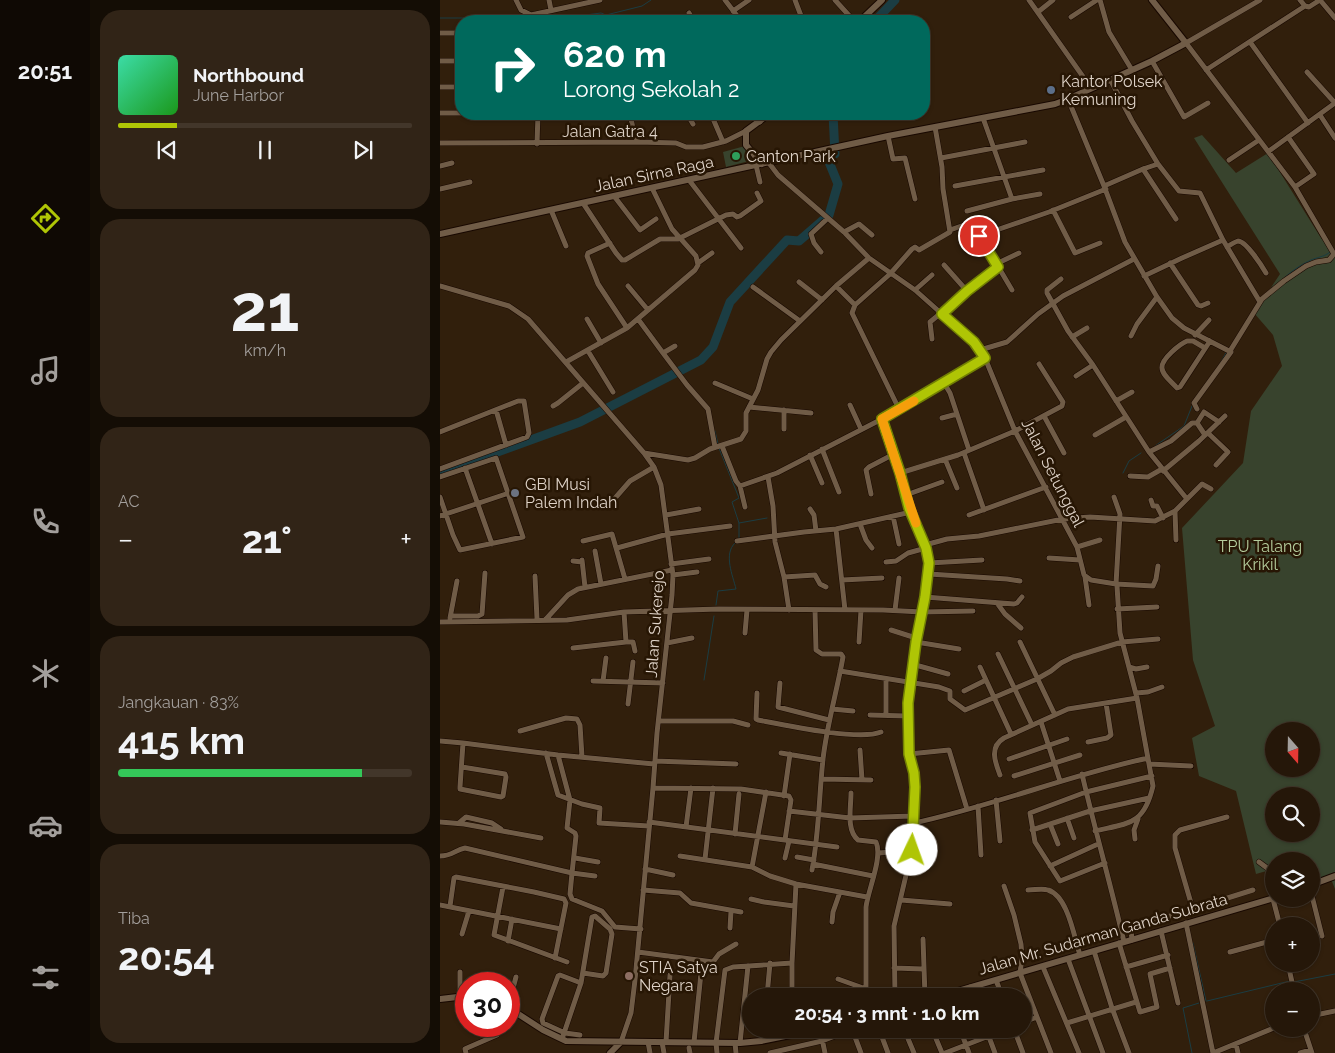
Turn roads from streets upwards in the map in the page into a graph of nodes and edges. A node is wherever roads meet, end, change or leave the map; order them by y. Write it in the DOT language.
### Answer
graph roads {
  1 [pos="516,0"];
  2 [pos="549,0"];
  3 [pos="568,0"];
  4 [pos="600,0"];
  5 [pos="726,0"];
  6 [pos="749,0"];
  7 [pos="796,0"];
  8 [pos="835,0"];
  9 [pos="1029,0"];
  10 [pos="1053,0"];
  11 [pos="1098,0"];
  12 [pos="1152,0"];
  13 [pos="1260,0"];
  14 [pos="1300,0"];
  15 [pos="1320,0"];
  16 [pos="879,1"];
  17 [pos="569,6"];
  18 [pos="1306,6"];
  19 [pos="551,10"];
  20 [pos="733,12"];
  21 [pos="1038,12"];
  22 [pos="531,15"];
  23 [pos="736,15"];
  24 [pos="801,15"];
  25 [pos="849,15"];
  26 [pos="866,15"];
  27 [pos="1070,17"];
  28 [pos="1335,18"];
  29 [pos="440,33"];
  30 [pos="455,33"];
  31 [pos="1250,42"];
  32 [pos="1186,43"];
  33 [pos="440,61"];
  34 [pos="455,61"];
  35 [pos="1152,61"];
  36 [pos="1132,70"];
  37 [pos="1206,70"];
  38 [pos="1307,72"];
  39 [pos="1110,79"];
  40 [pos="440,87"];
  41 [pos="455,87"];
  42 [pos="1091,88"];
  43 [pos="1068,99"];
  44 [pos="1208,103"];
  45 [pos="1335,103"];
  46 [pos="440,113"];
  47 [pos="455,113"];
  48 [pos="1320,115"];
  49 [pos="983,118"];
  50 [pos="538,120"];
  51 [pos="631,120"];
  52 [pos="691,120"];
  53 [pos="714,120"];
  54 [pos="762,120"];
  55 [pos="760,122"];
  56 [pos="1308,123"];
  57 [pos="693,124"];
  58 [pos="935,127"];
  59 [pos="746,131"];
  60 [pos="888,136"];
  61 [pos="1288,137"];
  62 [pos="1335,138"];
  63 [pos="1259,140"];
  64 [pos="638,142"];
  65 [pos="723,142"];
  66 [pos="1025,142"];
  67 [pos="440,143"];
  68 [pos="537,144"];
  69 [pos="994,148"];
  70 [pos="1269,151"];
  71 [pos="941,158"];
  72 [pos="1229,160"];
  73 [pos="452,163"];
  74 [pos="762,164"];
  75 [pos="1158,164"];
  76 [pos="440,166"];
  77 [pos="1143,169"];
  78 [pos="1043,170"];
  79 [pos="1004,177"];
  80 [pos="689,180"];
  81 [pos="470,182"];
  82 [pos="760,182"];
  83 [pos="955,186"];
  84 [pos="1295,187"];
  85 [pos="652,188"];
  86 [pos="1105,188"];
  87 [pos="440,189"];
  88 [pos="758,193"];
  89 [pos="1040,194"];
  90 [pos="614,196"];
  91 [pos="915,199"];
  92 [pos="1012,199"];
  93 [pos="583,203"];
  94 [pos="551,210"];
  95 [pos="1053,210"];
  96 [pos="967,211"];
  97 [pos="827,217"];
  98 [pos="656,219"];
  99 [pos="1176,219"];
  100 [pos="719,220"];
  101 [pos="950,230"];
  102 [pos="844,232"];
  103 [pos="440,234"];
  104 [pos="872,235"];
  105 [pos="979,236"];
  106 [pos="680,238"];
  107 [pos="1223,240"];
  108 [pos="610,243"];
  109 [pos="1100,243"];
  110 [pos="566,246"];
  111 [pos="1227,247"];
  112 [pos="741,248"];
  113 [pos="821,252"];
  114 [pos="1333,252"];
  115 [pos="712,253"];
  116 [pos="1019,253"];
  117 [pos="869,258"];
  118 [pos="1134,259"];
  119 [pos="698,263"];
  120 [pos="1170,263"];
  121 [pos="944,265"];
  122 [pos="997,265"];
  123 [pos="1266,273"];
  124 [pos="890,274"];
  125 [pos="932,275"];
  126 [pos="1144,276"];
  127 [pos="1061,279"];
  128 [pos="799,282"];
  129 [pos="440,286"];
  130 [pos="628,286"];
  131 [pos="836,286"];
  132 [pos="753,288"];
  133 [pos="915,290"];
  134 [pos="1012,290"];
  135 [pos="967,291"];
  136 [pos="1158,297"];
  137 [pos="822,300"];
  138 [pos="1258,301"];
  139 [pos="1052,303"];
  140 [pos="1208,303"];
  141 [pos="854,305"];
  142 [pos="648,310"];
  143 [pos="942,314"];
  144 [pos="587,319"];
  145 [pos="638,319"];
  146 [pos="1208,320"];
  147 [pos="800,321"];
  148 [pos="627,328"];
  149 [pos="1087,328"];
  150 [pos="1195,335"];
  151 [pos="1131,336"];
  152 [pos="1072,337"];
  153 [pos="932,338"];
  154 [pos="1210,342"];
  155 [pos="601,344"];
  156 [pos="675,346"];
  157 [pos="1205,348"];
  158 [pos="980,350"];
  159 [pos="1228,350"];
  160 [pos="588,351"];
  161 [pos="663,353"];
  162 [pos="985,358"];
  163 [pos="566,362"];
  164 [pos="1038,364"];
  165 [pos="1093,365"];
  166 [pos="1076,376"];
  167 [pos="583,382"];
  168 [pos="944,382"];
  169 [pos="715,383"];
  170 [pos="613,392"];
  171 [pos="1132,392"];
  172 [pos="753,399"];
  173 [pos="1116,401"];
  174 [pos="850,405"];
  175 [pos="553,406"];
  176 [pos="749,407"];
  177 [pos="899,409"];
  178 [pos="1197,409"];
  179 [pos="496,410"];
  180 [pos="784,410"];
  181 [pos="811,413"];
  182 [pos="957,414"];
  183 [pos="1044,416"];
  184 [pos="1225,416"];
  185 [pos="1126,417"];
  186 [pos="942,418"];
  187 [pos="882,419"];
  188 [pos="1219,422"];
  189 [pos="1197,424"];
  190 [pos="784,429"];
  191 [pos="861,429"];
  192 [pos="1016,431"];
  193 [pos="440,432"];
  194 [pos="1207,434"];
  195 [pos="1095,435"];
  196 [pos="506,445"];
  197 [pos="719,447"];
  198 [pos="822,449"];
  199 [pos="967,451"];
  200 [pos="644,452"];
  201 [pos="1149,452"];
  202 [pos="1064,453"];
  203 [pos="894,454"];
  204 [pos="810,455"];
  205 [pos="945,459"];
  206 [pos="1216,465"];
  207 [pos="654,467"];
  208 [pos="465,468"];
  209 [pos="440,469"];
  210 [pos="1163,470"];
  211 [pos="900,473"];
  212 [pos="1130,476"];
  213 [pos="768,477"];
  214 [pos="440,478"];
  215 [pos="942,482"];
  216 [pos="822,483"];
  217 [pos="740,486"];
  218 [pos="1046,487"];
  219 [pos="957,488"];
  220 [pos="1211,489"];
  221 [pos="839,492"];
  222 [pos="509,493"];
  223 [pos="871,494"];
  224 [pos="906,495"];
  225 [pos="440,497"];
  226 [pos="1114,497"];
  227 [pos="1151,500"];
  228 [pos="1186,500"];
  229 [pos="477,503"];
  230 [pos="609,505"];
  231 [pos="745,507"];
  232 [pos="699,509"];
  233 [pos="810,509"];
  234 [pos="984,510"];
  235 [pos="1175,511"];
  236 [pos="911,512"];
  237 [pos="443,515"];
  238 [pos="666,515"];
  239 [pos="968,515"];
  240 [pos="893,516"];
  241 [pos="1162,518"];
  242 [pos="1062,519"];
  243 [pos="1119,519"];
  244 [pos="860,524"];
  245 [pos="730,526"];
  246 [pos="836,529"];
  247 [pos="816,531"];
  248 [pos="668,534"];
  249 [pos="774,536"];
  250 [pos="1100,540"];
  251 [pos="1176,540"];
  252 [pos="583,541"];
  253 [pos="737,541"];
  254 [pos="492,544"];
  255 [pos="899,544"];
  256 [pos="926,546"];
  257 [pos="617,548"];
  258 [pos="872,548"];
  259 [pos="1077,548"];
  260 [pos="595,551"];
  261 [pos="1049,558"];
  262 [pos="709,559"];
  263 [pos="982,560"];
  264 [pos="1080,560"];
  265 [pos="573,561"];
  266 [pos="886,562"];
  267 [pos="929,563"];
  268 [pos="1158,566"];
  269 [pos="672,569"];
  270 [pos="697,572"];
  271 [pos="485,573"];
  272 [pos="929,574"];
  273 [pos="535,576"];
  274 [pos="784,577"];
  275 [pos="1085,577"];
  276 [pos="882,578"];
  277 [pos="899,578"];
  278 [pos="624,579"];
  279 [pos="842,580"];
  280 [pos="457,581"];
  281 [pos="1020,581"];
  282 [pos="601,584"];
  283 [pos="1116,584"];
  284 [pos="585,587"];
  285 [pos="826,587"];
  286 [pos="925,597"];
  287 [pos="1022,597"];
  288 [pos="997,603"];
  289 [pos="1089,605"];
  290 [pos="1157,607"];
  291 [pos="671,610"];
  292 [pos="747,610"];
  293 [pos="789,610"];
  294 [pos="815,610"];
  295 [pos="845,610"];
  296 [pos="861,610"];
  297 [pos="895,610"];
  298 [pos="1118,610"];
  299 [pos="973,611"];
  300 [pos="624,612"];
  301 [pos="922,612"];
  302 [pos="450,618"];
  303 [pos="537,619"];
  304 [pos="546,619"];
  305 [pos="440,622"];
  306 [pos="1021,628"];
  307 [pos="890,630"];
  308 [pos="745,633"];
  309 [pos="692,638"];
  310 [pos="1158,639"];
  311 [pos="916,640"];
  312 [pos="626,642"];
  313 [pos="859,642"];
  314 [pos="1020,642"];
  315 [pos="1122,642"];
  316 [pos="667,643"];
  317 [pos="573,648"];
  318 [pos="958,649"];
  319 [pos="635,651"];
  320 [pos="998,654"];
  321 [pos="606,658"];
  322 [pos="633,662"];
  323 [pos="912,664"];
  324 [pos="980,667"];
  325 [pos="1129,667"];
  326 [pos="1147,668"];
  327 [pos="840,671"];
  328 [pos="948,674"];
  329 [pos="886,679"];
  330 [pos="1037,679"];
  331 [pos="986,680"];
  332 [pos="593,681"];
  333 [pos="603,681"];
  334 [pos="630,682"];
  335 [pos="909,682"];
  336 [pos="780,683"];
  337 [pos="663,684"];
  338 [pos="1162,687"];
  339 [pos="1014,688"];
  340 [pos="964,690"];
  341 [pos="758,693"];
  342 [pos="1137,695"];
  343 [pos="994,697"];
  344 [pos="1106,703"];
  345 [pos="628,704"];
  346 [pos="832,709"];
  347 [pos="853,711"];
  348 [pos="870,715"];
  349 [pos="886,715"];
  350 [pos="1055,715"];
  351 [pos="907,716"];
  352 [pos="829,720"];
  353 [pos="659,721"];
  354 [pos="1041,722"];
  355 [pos="748,725"];
  356 [pos="1032,725"];
  357 [pos="520,731"];
  358 [pos="827,732"];
  359 [pos="881,732"];
  360 [pos="1011,734"];
  361 [pos="1067,739"];
  362 [pos="440,742"];
  363 [pos="1088,742"];
  364 [pos="463,743"];
  365 [pos="1049,746"];
  366 [pos="860,750"];
  367 [pos="546,753"];
  368 [pos="781,753"];
  369 [pos="790,754"];
  370 [pos="909,754"];
  371 [pos="558,755"];
  372 [pos="1080,755"];
  373 [pos="582,757"];
  374 [pos="1148,758"];
  375 [pos="823,760"];
  376 [pos="1009,760"];
  377 [pos="655,762"];
  378 [pos="736,764"];
  379 [pos="1055,764"];
  380 [pos="1150,764"];
  381 [pos="1191,766"];
  382 [pos="462,767"];
  383 [pos="1082,774"];
  384 [pos="1000,775"];
  385 [pos="1014,776"];
  386 [pos="1152,776"];
  387 [pos="822,779"];
  388 [pos="862,780"];
  389 [pos="871,780"];
  390 [pos="1060,781"];
  391 [pos="654,788"];
  392 [pos="691,788"];
  393 [pos="713,788"];
  394 [pos="766,792"];
  395 [pos="1086,792"];
  396 [pos="739,794"];
  397 [pos="851,794"];
  398 [pos="784,796"];
  399 [pos="1149,798"];
  400 [pos="570,800"];
  401 [pos="996,800"];
  402 [pos="978,806"];
  403 [pos="967,809"];
  404 [pos="790,810"];
  405 [pos="1090,811"];
  406 [pos="820,814"];
  407 [pos="914,816"];
  408 [pos="1227,817"];
  409 [pos="850,818"];
  410 [pos="1067,818"];
  411 [pos="1138,818"];
  412 [pos="440,822"];
  413 [pos="914,823"];
  414 [pos="649,824"];
  415 [pos="1050,824"];
  416 [pos="686,827"];
  417 [pos="709,830"];
  418 [pos="1032,830"];
  419 [pos="1095,831"];
  420 [pos="735,834"];
  421 [pos="758,837"];
  422 [pos="541,838"];
  423 [pos="1074,838"];
  424 [pos="1135,839"];
  425 [pos="787,840"];
  426 [pos="1000,841"];
  427 [pos="816,844"];
  428 [pos="1058,844"];
  429 [pos="1098,844"];
  430 [pos="837,847"];
  431 [pos="912,850"];
  432 [pos="879,853"];
  433 [pos="981,855"];
  434 [pos="440,856"];
  435 [pos="680,856"];
  436 [pos="574,858"];
  437 [pos="786,858"];
  438 [pos="797,858"];
  439 [pos="705,859"];
  440 [pos="598,862"];
  441 [pos="1259,862"];
  442 [pos="1105,863"];
  443 [pos="813,865"];
  444 [pos="1050,866"];
  445 [pos="1265,866"];
  446 [pos="752,867"];
  447 [pos="645,869"];
  448 [pos="572,873"];
  449 [pos="673,875"];
  450 [pos="595,876"];
  451 [pos="872,876"];
  452 [pos="1335,876"];
  453 [pos="1320,882"];
  454 [pos="796,884"];
  455 [pos="1004,886"];
  456 [pos="503,887"];
  457 [pos="643,890"];
  458 [pos="1028,890"];
  459 [pos="1253,890"];
  460 [pos="840,892"];
  461 [pos="867,897"];
  462 [pos="750,898"];
  463 [pos="901,900"];
  464 [pos="1265,900"];
  465 [pos="950,904"];
  466 [pos="440,905"];
  467 [pos="450,906"];
  468 [pos="794,906"];
  469 [pos="1315,907"];
  470 [pos="1193,910"];
  471 [pos="469,911"];
  472 [pos="731,911"];
  473 [pos="741,912"];
  474 [pos="1174,915"];
  475 [pos="497,916"];
  476 [pos="512,920"];
  477 [pos="832,922"];
  478 [pos="1186,924"];
  479 [pos="1178,926"];
  480 [pos="730,928"];
  481 [pos="561,929"];
  482 [pos="641,929"];
  483 [pos="1161,930"];
  484 [pos="462,934"];
  485 [pos="1322,936"];
  486 [pos="923,939"];
  487 [pos="508,941"];
  488 [pos="1125,942"];
  489 [pos="1265,942"];
  490 [pos="736,944"];
  491 [pos="1094,950"];
  492 [pos="638,952"];
  493 [pos="1230,952"];
  494 [pos="1080,955"];
  495 [pos="1168,955"];
  496 [pos="555,958"];
  497 [pos="1068,959"];
  498 [pos="567,962"];
  499 [pos="770,963"];
  500 [pos="792,963"];
  501 [pos="748,966"];
  502 [pos="1043,967"];
  503 [pos="1126,967"];
  504 [pos="894,968"];
  505 [pos="1170,968"];
  506 [pos="924,969"];
  507 [pos="583,973"];
  508 [pos="701,973"];
  509 [pos="1020,973"];
  510 [pos="670,975"];
  511 [pos="838,979"];
  512 [pos="996,980"];
  513 [pos="581,983"];
  514 [pos="970,987"];
  515 [pos="768,988"];
  516 [pos="792,988"];
  517 [pos="863,988"];
  518 [pos="866,988"];
  519 [pos="895,988"];
  520 [pos="925,988"];
  521 [pos="999,988"];
  522 [pos="455,997"];
  523 [pos="440,999"];
  524 [pos="1136,1002"];
  525 [pos="1178,1003"];
  526 [pos="1112,1008"];
  527 [pos="1335,1011"];
  528 [pos="1320,1014"];
  529 [pos="520,1015"];
  530 [pos="1037,1017"];
  531 [pos="1090,1017"];
  532 [pos="1032,1019"];
  533 [pos="1067,1023"];
  534 [pos="1265,1032"];
  535 [pos="580,1035"];
  536 [pos="563,1036"];
  537 [pos="492,1037"];
  538 [pos="1307,1037"];
  539 [pos="763,1038"];
  540 [pos="822,1038"];
  541 [pos="830,1038"];
  542 [pos="855,1038"];
  543 [pos="882,1038"];
  544 [pos="908,1038"];
  545 [pos="936,1038"];
  546 [pos="963,1038"];
  547 [pos="984,1038"];
  548 [pos="990,1038"];
  549 [pos="1017,1038"];
  550 [pos="822,1041"];
  551 [pos="621,1042"];
  552 [pos="648,1042"];
  553 [pos="664,1042"];
  554 [pos="716,1043"];
  555 [pos="738,1043"];
  556 [pos="1236,1044"];
  557 [pos="966,1045"];
  558 [pos="691,1048"];
  559 [pos="1311,1051"];
  560 [pos="466,1053"];
  561 [pos="610,1053"];
  562 [pos="650,1053"];
  563 [pos="664,1053"];
  564 [pos="717,1053"];
  565 [pos="736,1053"];
  566 [pos="770,1053"];
  567 [pos="825,1053"];
  568 [pos="861,1053"];
  569 [pos="888,1053"];
  570 [pos="914,1053"];
  571 [pos="943,1053"];
  572 [pos="969,1053"];
  573 [pos="995,1053"];
  574 [pos="1023,1053"];
  575 [pos="1051,1053"];
  576 [pos="1079,1053"];
  577 [pos="1103,1053"];
  578 [pos="1129,1053"];
  579 [pos="1213,1053"];
  580 [pos="1238,1053"];
  581 [pos="1300,1053"];
  1 -- 22 [label="street"];
  2 -- 19 [label="street"];
  3 -- 17 [label="street"];
  4 -- 17 [label="street"];
  5 -- 20 [label="street"];
  6 -- 20 [label="street"];
  7 -- 24 [label="street"];
  8 -- 25 [label="street"];
  9 -- 21 [label="street"];
  10 -- 21 [label="street"];
  11 -- 27 [label="street"];
  11 -- 36 [label="street"];
  12 -- 32 [label="street"];
  13 -- 32 [label="street"];
  14 -- 18 [label="street"];
  15 -- 18 [label="street"];
  15 -- 28 [label="street"];
  16 -- 26 [label="street"];
  17 -- 19 [label="street"];
  18 -- 31 [label="street"];
  19 -- 22 [label="street"];
  20 -- 23 [label="street"];
  21 -- 42 [label="street"];
  29 -- 30 [label="street"];
  31 -- 37 [label="street"];
  31 -- 56 [label="street"];
  32 -- 35 [label="street, Jalan Sirna Raga"];
  32 -- 37 [label="street"];
  33 -- 34 [label="street"];
  35 -- 36 [label="street, Jalan Sirna Raga"];
  35 -- 44 [label="street"];
  36 -- 39 [label="street, Jalan Sirna Raga"];
  37 -- 63 [label="street"];
  38 -- 45 [label="street"];
  39 -- 42 [label="street, Jalan Sirna Raga"];
  39 -- 75 [label="street"];
  40 -- 41 [label="street"];
  42 -- 43 [label="street, Jalan Sirna Raga"];
  43 -- 49 [label="street, Jalan Sirna Raga"];
  43 -- 86 [label="street"];
  45 -- 48 [label="street"];
  46 -- 47 [label="street"];
  48 -- 56 [label="street"];
  48 -- 62 [label="street"];
  49 -- 58 [label="street, Jalan Sirna Raga"];
  49 -- 69 [label="street"];
  50 -- 68 [label="street"];
  51 -- 64 [label="street"];
  52 -- 57 [label="street"];
  53 -- 65 [label="street"];
  54 -- 55 [label="street"];
  55 -- 59 [label="street"];
  56 -- 61 [label="street"];
  58 -- 60 [label="street, Jalan Sirna Raga"];
  58 -- 71 [label="street"];
  59 -- 65 [label="street, Jalan Gatra 4"];
  59 -- 74 [label="street"];
  60 -- 74 [label="street, Jalan Sirna Raga"];
  60 -- 91 [label="street"];
  61 -- 70 [label="street"];
  61 -- 84 [label="street"];
  63 -- 70 [label="street"];
  63 -- 72 [label="street"];
  64 -- 65 [label="street, Jalan Gatra 4"];
  64 -- 68 [label="street, Jalan Gatra 4"];
  66 -- 69 [label="street"];
  67 -- 68 [label="street, Jalan Gatra 4"];
  69 -- 71 [label="street"];
  69 -- 79 [label="street"];
  70 -- 84 [label="street"];
  71 -- 101 [label="street"];
  73 -- 76 [label="street"];
  74 -- 80 [label="street, Jalan Sirna Raga"];
  74 -- 82 [label="street"];
  74 -- 97 [label="street, Jalan Setunggal"];
  75 -- 77 [label="street"];
  75 -- 107 [label="street"];
  77 -- 86 [label="street"];
  77 -- 99 [label="street"];
  78 -- 79 [label="street"];
  79 -- 83 [label="street"];
  79 -- 92 [label="street"];
  80 -- 85 [label="street, Jalan Sirna Raga"];
  80 -- 100 [label="street"];
  81 -- 87 [label="street"];
  84 -- 114 [label="street"];
  85 -- 90 [label="street, Jalan Sirna Raga"];
  85 -- 106 [label="street"];
  86 -- 95 [label="street"];
  86 -- 118 [label="street"];
  88 -- 100 [label="street"];
  89 -- 92 [label="street"];
  90 -- 93 [label="street, Jalan Sirna Raga"];
  90 -- 98 [label="street"];
  92 -- 96 [label="street"];
  93 -- 94 [label="street, Jalan Sirna Raga"];
  93 -- 108 [label="street"];
  94 -- 103 [label="street, Jalan Sirna Raga"];
  94 -- 110 [label="street"];
  95 -- 105 [label="street"];
  95 -- 109 [label="street"];
  97 -- 102 [label="street, Jalan Setunggal"];
  97 -- 113 [label="street"];
  100 -- 106 [label="street"];
  100 -- 112 [label="street"];
  101 -- 105 [label="street"];
  101 -- 124 [label="street"];
  102 -- 104 [label="street"];
  102 -- 117 [label="street, Jalan Setunggal"];
  105 -- 122 [label="street"];
  106 -- 108 [label="street"];
  106 -- 119 [label="street"];
  107 -- 111 [label="street"];
  107 -- 120 [label="street"];
  108 -- 148 [label="street"];
  111 -- 123 [label="street"];
  111 -- 138 [label="street"];
  114 -- 138 [label="street"];
  115 -- 119 [label="street"];
  116 -- 122 [label="street"];
  117 -- 124 [label="street, Jalan Setunggal"];
  117 -- 131 [label="street"];
  118 -- 126 [label="street"];
  118 -- 139 [label="street"];
  119 -- 142 [label="street"];
  120 -- 126 [label="street"];
  120 -- 140 [label="street"];
  121 -- 135 [label="street"];
  122 -- 134 [label="street"];
  122 -- 135 [label="street"];
  124 -- 133 [label="street, Jalan Setunggal"];
  124 -- 141 [label="street"];
  125 -- 133 [label="street"];
  126 -- 136 [label="street"];
  127 -- 139 [label="street"];
  128 -- 137 [label="street"];
  129 -- 163 [label="street, Jalan Sukerejo"];
  130 -- 142 [label="street"];
  131 -- 137 [label="street"];
  131 -- 141 [label="street"];
  132 -- 147 [label="street"];
  133 -- 143 [label="street, Jalan Setunggal"];
  135 -- 143 [label="street"];
  136 -- 150 [label="street"];
  136 -- 151 [label="street"];
  137 -- 147 [label="street"];
  138 -- 159 [label="street"];
  139 -- 152 [label="street"];
  139 -- 158 [label="street"];
  141 -- 177 [label="street"];
  142 -- 145 [label="street"];
  143 -- 153 [label="street"];
  143 -- 158 [label="street, Jalan Setunggal"];
  144 -- 155 [label="street"];
  145 -- 148 [label="street"];
  145 -- 161 [label="street"];
  146 -- 150 [label="street"];
  147 -- 172 [label="street"];
  148 -- 155 [label="street"];
  149 -- 152 [label="street"];
  150 -- 154 [label="street"];
  152 -- 165 [label="street"];
  154 -- 157 [label="street"];
  154 -- 159 [label="street"];
  155 -- 160 [label="street"];
  156 -- 161 [label="street"];
  157 -- 157 [label="street"];
  158 -- 162 [label="street, Jalan Setunggal"];
  159 -- 178 [label="street"];
  160 -- 163 [label="street"];
  160 -- 170 [label="street"];
  161 -- 197 [label="street"];
  162 -- 168 [label="street"];
  162 -- 192 [label="street, Jalan Setunggal"];
  163 -- 167 [label="street, Jalan Sukerejo"];
  164 -- 183 [label="street"];
  165 -- 166 [label="street"];
  165 -- 173 [label="street"];
  167 -- 175 [label="street"];
  167 -- 200 [label="street, Jalan Sukerejo"];
  168 -- 177 [label="street"];
  168 -- 182 [label="street"];
  169 -- 172 [label="street"];
  171 -- 173 [label="street"];
  172 -- 176 [label="street"];
  173 -- 185 [label="street"];
  174 -- 191 [label="street"];
  176 -- 180 [label="street"];
  176 -- 197 [label="street"];
  177 -- 187 [label="street"];
  179 -- 193 [label="street"];
  179 -- 196 [label="street"];
  179 -- 196 [label="street"];
  180 -- 181 [label="street"];
  180 -- 190 [label="street"];
  182 -- 186 [label="street"];
  182 -- 199 [label="street"];
  183 -- 192 [label="street"];
  183 -- 202 [label="street"];
  184 -- 188 [label="street"];
  185 -- 195 [label="street"];
  185 -- 201 [label="street"];
  187 -- 191 [label="street"];
  187 -- 203 [label="street"];
  188 -- 189 [label="street"];
  188 -- 194 [label="street"];
  189 -- 194 [label="street"];
  189 -- 201 [label="street"];
  191 -- 198 [label="street"];
  192 -- 199 [label="street"];
  192 -- 218 [label="street, Jalan Setunggal"];
  194 -- 206 [label="street"];
  194 -- 210 [label="street"];
  196 -- 209 [label="street"];
  197 -- 200 [label="street"];
  197 -- 217 [label="street"];
  198 -- 204 [label="street"];
  198 -- 221 [label="street"];
  199 -- 205 [label="street"];
  199 -- 234 [label="street"];
  200 -- 207 [label="street, Jalan Sukerejo"];
  201 -- 210 [label="street"];
  203 -- 211 [label="street"];
  203 -- 223 [label="street"];
  204 -- 213 [label="street"];
  204 -- 216 [label="street"];
  205 -- 211 [label="street"];
  205 -- 219 [label="street"];
  207 -- 230 [label="street"];
  207 -- 238 [label="street, Jalan Sukerejo"];
  208 -- 214 [label="street"];
  208 -- 222 [label="street"];
  208 -- 229 [label="street"];
  210 -- 212 [label="street"];
  210 -- 228 [label="street"];
  211 -- 224 [label="street"];
  213 -- 217 [label="street"];
  213 -- 249 [label="street"];
  215 -- 224 [label="street"];
  217 -- 231 [label="street"];
  218 -- 234 [label="street"];
  218 -- 242 [label="street, Jalan Setunggal"];
  220 -- 228 [label="street"];
  222 -- 229 [label="street"];
  222 -- 254 [label="street"];
  224 -- 236 [label="street"];
  225 -- 237 [label="street"];
  226 -- 243 [label="street"];
  227 -- 241 [label="street"];
  228 -- 235 [label="street"];
  229 -- 237 [label="street"];
  229 -- 254 [label="street"];
  232 -- 238 [label="street"];
  233 -- 247 [label="street"];
  234 -- 239 [label="street"];
  235 -- 241 [label="street"];
  235 -- 251 [label="street"];
  236 -- 240 [label="street"];
  236 -- 256 [label="street"];
  237 -- 254 [label="street"];
  238 -- 248 [label="street, Jalan Sukerejo"];
  240 -- 244 [label="street"];
  240 -- 255 [label="street"];
  241 -- 243 [label="street"];
  242 -- 243 [label="street"];
  242 -- 256 [label="street"];
  242 -- 259 [label="street, Jalan Setunggal"];
  243 -- 283 [label="street"];
  244 -- 246 [label="street"];
  244 -- 258 [label="street"];
  245 -- 248 [label="street"];
  246 -- 247 [label="street"];
  246 -- 279 [label="street"];
  247 -- 249 [label="street"];
  248 -- 257 [label="street"];
  248 -- 269 [label="street, Jalan Sukerejo"];
  249 -- 253 [label="street"];
  249 -- 274 [label="street"];
  250 -- 259 [label="street"];
  252 -- 257 [label="street"];
  256 -- 266 [label="street"];
  256 -- 267 [label="street"];
  257 -- 278 [label="street"];
  259 -- 264 [label="street, Jalan Setunggal"];
  260 -- 282 [label="street"];
  261 -- 264 [label="street"];
  262 -- 269 [label="street"];
  263 -- 267 [label="street"];
  264 -- 275 [label="street, Jalan Setunggal"];
  265 -- 284 [label="street"];
  267 -- 272 [label="street"];
  268 -- 283 [label="street"];
  269 -- 270 [label="street"];
  269 -- 278 [label="street"];
  269 -- 291 [label="street, Jalan Sukerejo"];
  271 -- 302 [label="street"];
  272 -- 281 [label="street"];
  272 -- 286 [label="street"];
  273 -- 303 [label="street"];
  274 -- 285 [label="street"];
  274 -- 293 [label="street"];
  275 -- 283 [label="street"];
  275 -- 289 [label="street, Jalan Setunggal"];
  276 -- 279 [label="street"];
  277 -- 297 [label="street"];
  278 -- 282 [label="street"];
  279 -- 295 [label="street"];
  280 -- 302 [label="street"];
  282 -- 284 [label="street"];
  283 -- 298 [label="street"];
  284 -- 304 [label="street"];
  286 -- 288 [label="street"];
  286 -- 301 [label="street"];
  287 -- 288 [label="street"];
  288 -- 306 [label="street"];
  290 -- 298 [label="street"];
  291 -- 292 [label="street"];
  291 -- 300 [label="street"];
  291 -- 316 [label="street, Jalan Sukerejo"];
  292 -- 293 [label="street"];
  292 -- 308 [label="street"];
  293 -- 294 [label="street"];
  294 -- 295 [label="street"];
  294 -- 327 [label="street"];
  295 -- 296 [label="street"];
  296 -- 297 [label="street"];
  296 -- 313 [label="street"];
  297 -- 301 [label="street"];
  298 -- 315 [label="street"];
  299 -- 301 [label="street"];
  300 -- 304 [label="street"];
  300 -- 312 [label="street"];
  301 -- 311 [label="street"];
  302 -- 303 [label="street"];
  302 -- 305 [label="street"];
  303 -- 304 [label="street"];
  307 -- 311 [label="street"];
  309 -- 316 [label="street"];
  310 -- 315 [label="street"];
  311 -- 318 [label="street"];
  311 -- 323 [label="street"];
  312 -- 317 [label="street"];
  312 -- 319 [label="street"];
  314 -- 330 [label="street"];
  315 -- 325 [label="street"];
  315 -- 330 [label="street"];
  316 -- 337 [label="street, Jalan Sukerejo"];
  320 -- 339 [label="street"];
  321 -- 333 [label="street"];
  322 -- 334 [label="street"];
  323 -- 328 [label="street"];
  323 -- 335 [label="street"];
  324 -- 331 [label="street"];
  325 -- 326 [label="street"];
  325 -- 342 [label="street"];
  327 -- 329 [label="street"];
  327 -- 346 [label="street"];
  329 -- 335 [label="street"];
  329 -- 349 [label="street"];
  330 -- 339 [label="street"];
  330 -- 350 [label="street"];
  331 -- 340 [label="street"];
  331 -- 343 [label="street"];
  332 -- 333 [label="street"];
  333 -- 334 [label="street"];
  334 -- 337 [label="street"];
  334 -- 345 [label="street"];
  335 -- 343 [label="street"];
  335 -- 351 [label="street"];
  336 -- 352 [label="street"];
  337 -- 353 [label="street, Jalan Sukerejo"];
  338 -- 342 [label="street"];
  339 -- 343 [label="street"];
  339 -- 356 [label="street"];
  341 -- 358 [label="street"];
  342 -- 344 [label="street"];
  342 -- 374 [label="street"];
  343 -- 360 [label="street"];
  344 -- 350 [label="street"];
  344 -- 363 [label="street"];
  346 -- 347 [label="street"];
  346 -- 352 [label="street"];
  348 -- 349 [label="street"];
  349 -- 351 [label="street"];
  350 -- 354 [label="street"];
  351 -- 370 [label="street"];
  352 -- 358 [label="street"];
  353 -- 355 [label="street"];
  353 -- 377 [label="street, Jalan Sukerejo"];
  354 -- 356 [label="street"];
  354 -- 365 [label="street"];
  356 -- 360 [label="street"];
  357 -- 373 [label="street"];
  358 -- 359 [label="street"];
  358 -- 375 [label="street"];
  360 -- 384 [label="street"];
  361 -- 365 [label="street"];
  362 -- 364 [label="street"];
  364 -- 367 [label="street"];
  364 -- 382 [label="street"];
  365 -- 376 [label="street"];
  365 -- 379 [label="street"];
  366 -- 388 [label="street"];
  367 -- 371 [label="street"];
  367 -- 400 [label="street"];
  368 -- 369 [label="street"];
  369 -- 375 [label="street"];
  369 -- 398 [label="street"];
  370 -- 403 [label="street"];
  370 -- 407 [label="street"];
  371 -- 373 [label="street"];
  371 -- 400 [label="street"];
  372 -- 379 [label="street"];
  373 -- 377 [label="street"];
  374 -- 380 [label="street"];
  374 -- 383 [label="street"];
  375 -- 387 [label="street"];
  377 -- 378 [label="street"];
  377 -- 391 [label="street, Jalan Sukerejo"];
  379 -- 385 [label="street"];
  379 -- 390 [label="street"];
  380 -- 381 [label="street"];
  380 -- 386 [label="street"];
  382 -- 382 [label="street"];
  383 -- 390 [label="street"];
  383 -- 395 [label="street"];
  386 -- 395 [label="street"];
  386 -- 399 [label="street"];
  387 -- 388 [label="street"];
  387 -- 406 [label="street"];
  388 -- 389 [label="street"];
  390 -- 401 [label="street"];
  391 -- 392 [label="street"];
  391 -- 414 [label="street, Jalan Sukerejo"];
  392 -- 393 [label="street"];
  392 -- 416 [label="street"];
  393 -- 394 [label="street"];
  393 -- 417 [label="street"];
  394 -- 398 [label="street"];
  394 -- 421 [label="street"];
  395 -- 405 [label="street"];
  395 -- 418 [label="street"];
  396 -- 420 [label="street"];
  397 -- 409 [label="street"];
  398 -- 404 [label="street"];
  399 -- 405 [label="street"];
  399 -- 411 [label="street"];
  400 -- 414 [label="street"];
  400 -- 436 [label="street"];
  401 -- 402 [label="street"];
  401 -- 426 [label="street"];
  402 -- 403 [label="street"];
  402 -- 433 [label="street"];
  403 -- 413 [label="street"];
  404 -- 406 [label="street"];
  404 -- 425 [label="street"];
  405 -- 410 [label="street"];
  405 -- 419 [label="street"];
  406 -- 409 [label="street"];
  406 -- 427 [label="street"];
  407 -- 409 [label="street"];
  407 -- 413 [label="street"];
  408 -- 470 [label="street"];
  409 -- 432 [label="street"];
  410 -- 415 [label="street"];
  410 -- 423 [label="street"];
  411 -- 419 [label="street"];
  411 -- 424 [label="street"];
  412 -- 422 [label="street"];
  413 -- 431 [label="street"];
  414 -- 416 [label="street"];
  414 -- 447 [label="street, Jalan Sukerejo"];
  415 -- 418 [label="street"];
  415 -- 428 [label="street"];
  416 -- 417 [label="street"];
  417 -- 420 [label="street"];
  417 -- 439 [label="street"];
  418 -- 444 [label="street"];
  419 -- 429 [label="street"];
  420 -- 421 [label="street"];
  421 -- 425 [label="street"];
  421 -- 446 [label="street"];
  425 -- 427 [label="street"];
  425 -- 437 [label="street"];
  427 -- 430 [label="street"];
  427 -- 443 [label="street"];
  429 -- 442 [label="street"];
  429 -- 444 [label="street"];
  431 -- 432 [label="street"];
  431 -- 463 [label="street"];
  432 -- 451 [label="street"];
  434 -- 448 [label="street"];
  435 -- 439 [label="street"];
  436 -- 440 [label="street"];
  436 -- 448 [label="street"];
  438 -- 443 [label="street"];
  439 -- 446 [label="street"];
  441 -- 445 [label="street"];
  442 -- 444 [label="street"];
  442 -- 488 [label="street"];
  443 -- 451 [label="street"];
  446 -- 454 [label="street"];
  447 -- 449 [label="street"];
  447 -- 457 [label="street, Jalan Sukerejo"];
  448 -- 450 [label="street"];
  448 -- 482 [label="street"];
  451 -- 461 [label="street"];
  452 -- 453 [label="street"];
  454 -- 460 [label="street"];
  454 -- 468 [label="street"];
  455 -- 509 [label="street"];
  456 -- 467 [label="street"];
  456 -- 475 [label="street"];
  456 -- 481 [label="street"];
  457 -- 472 [label="street"];
  457 -- 482 [label="street, Jalan Sukerejo"];
  458 -- 494 [label="street"];
  459 -- 470 [label="street"];
  460 -- 461 [label="street"];
  460 -- 477 [label="street"];
  461 -- 518 [label="street"];
  462 -- 468 [label="street"];
  463 -- 465 [label="street"];
  463 -- 504 [label="street"];
  464 -- 478 [label="street, Jalan Mr. Sudarman Ganda Subrata"];
  466 -- 467 [label="street"];
  467 -- 471 [label="street"];
  468 -- 500 [label="street"];
  469 -- 485 [label="street"];
  470 -- 474 [label="street"];
  471 -- 475 [label="street"];
  471 -- 484 [label="street"];
  472 -- 473 [label="street"];
  472 -- 480 [label="street"];
  474 -- 479 [label="street"];
  474 -- 488 [label="street"];
  475 -- 476 [label="street"];
  475 -- 487 [label="street"];
  476 -- 481 [label="street"];
  476 -- 487 [label="street"];
  478 -- 479 [label="street, Jalan Mr. Sudarman Ganda Subrata"];
  478 -- 579 [label="street"];
  479 -- 483 [label="street, Jalan Mr. Sudarman Ganda Subrata"];
  481 -- 496 [label="street"];
  482 -- 492 [label="street, Jalan Sukerejo"];
  483 -- 488 [label="street, Jalan Mr. Sudarman Ganda Subrata"];
  483 -- 495 [label="street"];
  486 -- 506 [label="street"];
  487 -- 496 [label="street"];
  488 -- 491 [label="street, Jalan Mr. Sudarman Ganda Subrata"];
  488 -- 503 [label="street"];
  489 -- 493 [label="street"];
  490 -- 492 [label="street"];
  491 -- 494 [label="street, Jalan Mr. Sudarman Ganda Subrata"];
  491 -- 526 [label="street"];
  492 -- 551 [label="street, Jalan Sukerejo"];
  494 -- 497 [label="street, Jalan Mr. Sudarman Ganda Subrata"];
  495 -- 503 [label="street"];
  495 -- 505 [label="street"];
  496 -- 498 [label="street"];
  497 -- 502 [label="street, Jalan Mr. Sudarman Ganda Subrata"];
  497 -- 531 [label="street"];
  499 -- 500 [label="street"];
  499 -- 501 [label="street"];
  499 -- 515 [label="street"];
  500 -- 516 [label="street"];
  501 -- 554 [label="street"];
  501 -- 555 [label="street"];
  502 -- 509 [label="street, Jalan Mr. Sudarman Ganda Subrata"];
  502 -- 533 [label="street"];
  503 -- 524 [label="street"];
  504 -- 506 [label="street"];
  504 -- 519 [label="street"];
  505 -- 524 [label="street"];
  505 -- 525 [label="street"];
  506 -- 520 [label="street"];
  507 -- 507 [label="street"];
  507 -- 513 [label="street"];
  508 -- 558 [label="street"];
  509 -- 512 [label="street, Jalan Mr. Sudarman Ganda Subrata"];
  509 -- 530 [label="street"];
  510 -- 553 [label="street"];
  511 -- 517 [label="street"];
  512 -- 514 [label="street, Jalan Mr. Sudarman Ganda Subrata"];
  512 -- 521 [label="street"];
  513 -- 536 [label="street"];
  513 -- 536 [label="street"];
  522 -- 523 [label="street"];
  524 -- 526 [label="street"];
  526 -- 531 [label="street"];
  526 -- 578 [label="street"];
  527 -- 528 [label="street"];
  529 -- 536 [label="street"];
  530 -- 532 [label="street"];
  530 -- 575 [label="street"];
  531 -- 533 [label="street"];
  531 -- 577 [label="street"];
  533 -- 576 [label="street"];
  534 -- 556 [label="street"];
  535 -- 536 [label="street"];
  536 -- 551 [label="street"];
  537 -- 560 [label="street"];
  538 -- 559 [label="street"];
  539 -- 555 [label="street"];
  540 -- 550 [label="street"];
  541 -- 550 [label="street"];
  542 -- 568 [label="street"];
  543 -- 569 [label="street"];
  544 -- 570 [label="street"];
  545 -- 571 [label="street"];
  546 -- 557 [label="street"];
  547 -- 557 [label="street"];
  548 -- 573 [label="street"];
  549 -- 574 [label="street"];
  550 -- 566 [label="street"];
  550 -- 567 [label="street"];
  551 -- 552 [label="street"];
  551 -- 561 [label="street"];
  552 -- 553 [label="street"];
  552 -- 562 [label="street"];
  553 -- 558 [label="street"];
  553 -- 563 [label="street"];
  554 -- 555 [label="street"];
  554 -- 558 [label="street"];
  554 -- 564 [label="street"];
  555 -- 565 [label="street"];
  556 -- 579 [label="street"];
  556 -- 580 [label="street"];
  557 -- 571 [label="street"];
  557 -- 572 [label="street"];
  559 -- 581 [label="street"];
}
